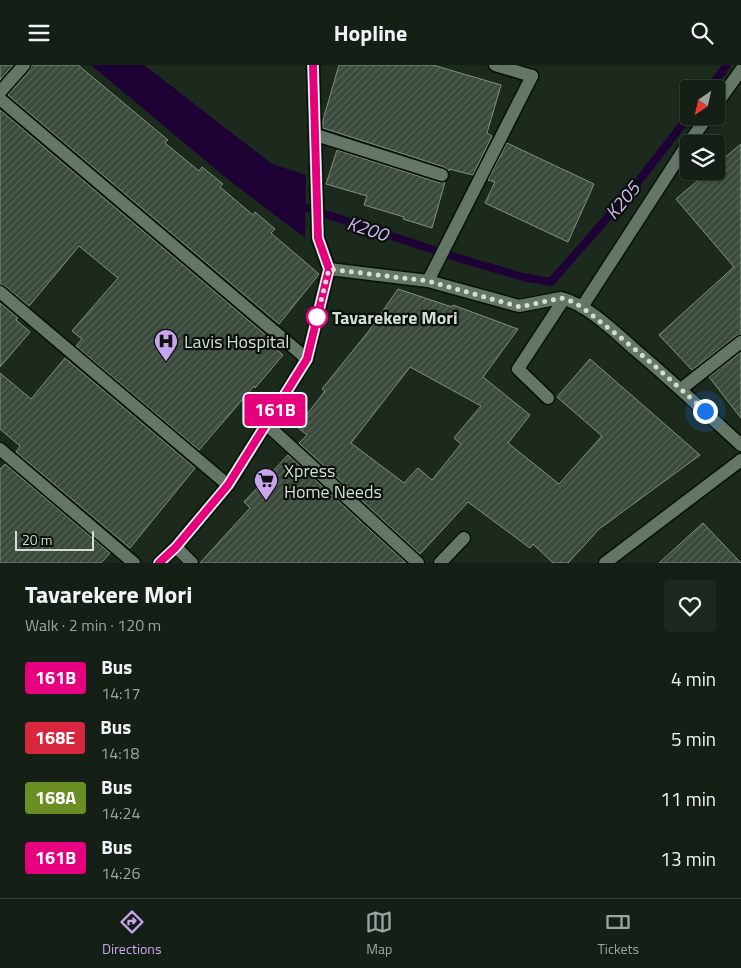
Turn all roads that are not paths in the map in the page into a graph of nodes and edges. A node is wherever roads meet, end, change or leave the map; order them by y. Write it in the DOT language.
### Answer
graph roads {
  1 [pos="24,65"];
  2 [pos="313,65"];
  3 [pos="495,65"];
  4 [pos="741,70"];
  5 [pos="0,92"];
  6 [pos="725,92"];
  7 [pos="0,99"];
  8 [pos="702,125"];
  9 [pos="316,135"];
  10 [pos="442,175"];
  11 [pos="329,269"];
  12 [pos="428,281"];
  13 [pos="0,293"];
  14 [pos="563,298"];
  15 [pos="582,307"];
  16 [pos="741,342"];
  17 [pos="307,359"];
  18 [pos="681,389"];
  19 [pos="548,398"];
  20 [pos="266,424"];
  21 [pos="741,445"];
  22 [pos="0,449"];
  23 [pos="741,460"];
  24 [pos="228,485"];
  25 [pos="464,538"];
  26 [pos="176,547"];
  27 [pos="134,563"];
  28 [pos="159,563"];
  29 [pos="192,563"];
  30 [pos="418,563"];
  31 [pos="440,563"];
  32 [pos="605,563"];
  1 -- 5 [label="street"];
  2 -- 9 [label="main road"];
  3 -- 12 [label="street"];
  4 -- 6 [label="street"];
  7 -- 17 [label="street"];
  8 -- 15 [label="street"];
  9 -- 10 [label="street"];
  9 -- 11 [label="main road"];
  11 -- 12 [label="street"];
  11 -- 17 [label="main road"];
  12 -- 14 [label="street"];
  13 -- 24 [label="street"];
  14 -- 15 [label="street"];
  14 -- 19 [label="street"];
  15 -- 18 [label="street"];
  16 -- 18 [label="street"];
  17 -- 20 [label="main road"];
  18 -- 21 [label="street"];
  20 -- 24 [label="main road"];
  20 -- 30 [label="street"];
  22 -- 27 [label="street"];
  23 -- 32 [label="street"];
  24 -- 26 [label="main road"];
  25 -- 31 [label="street"];
  26 -- 28 [label="main road"];
  26 -- 29 [label="street"];
}
